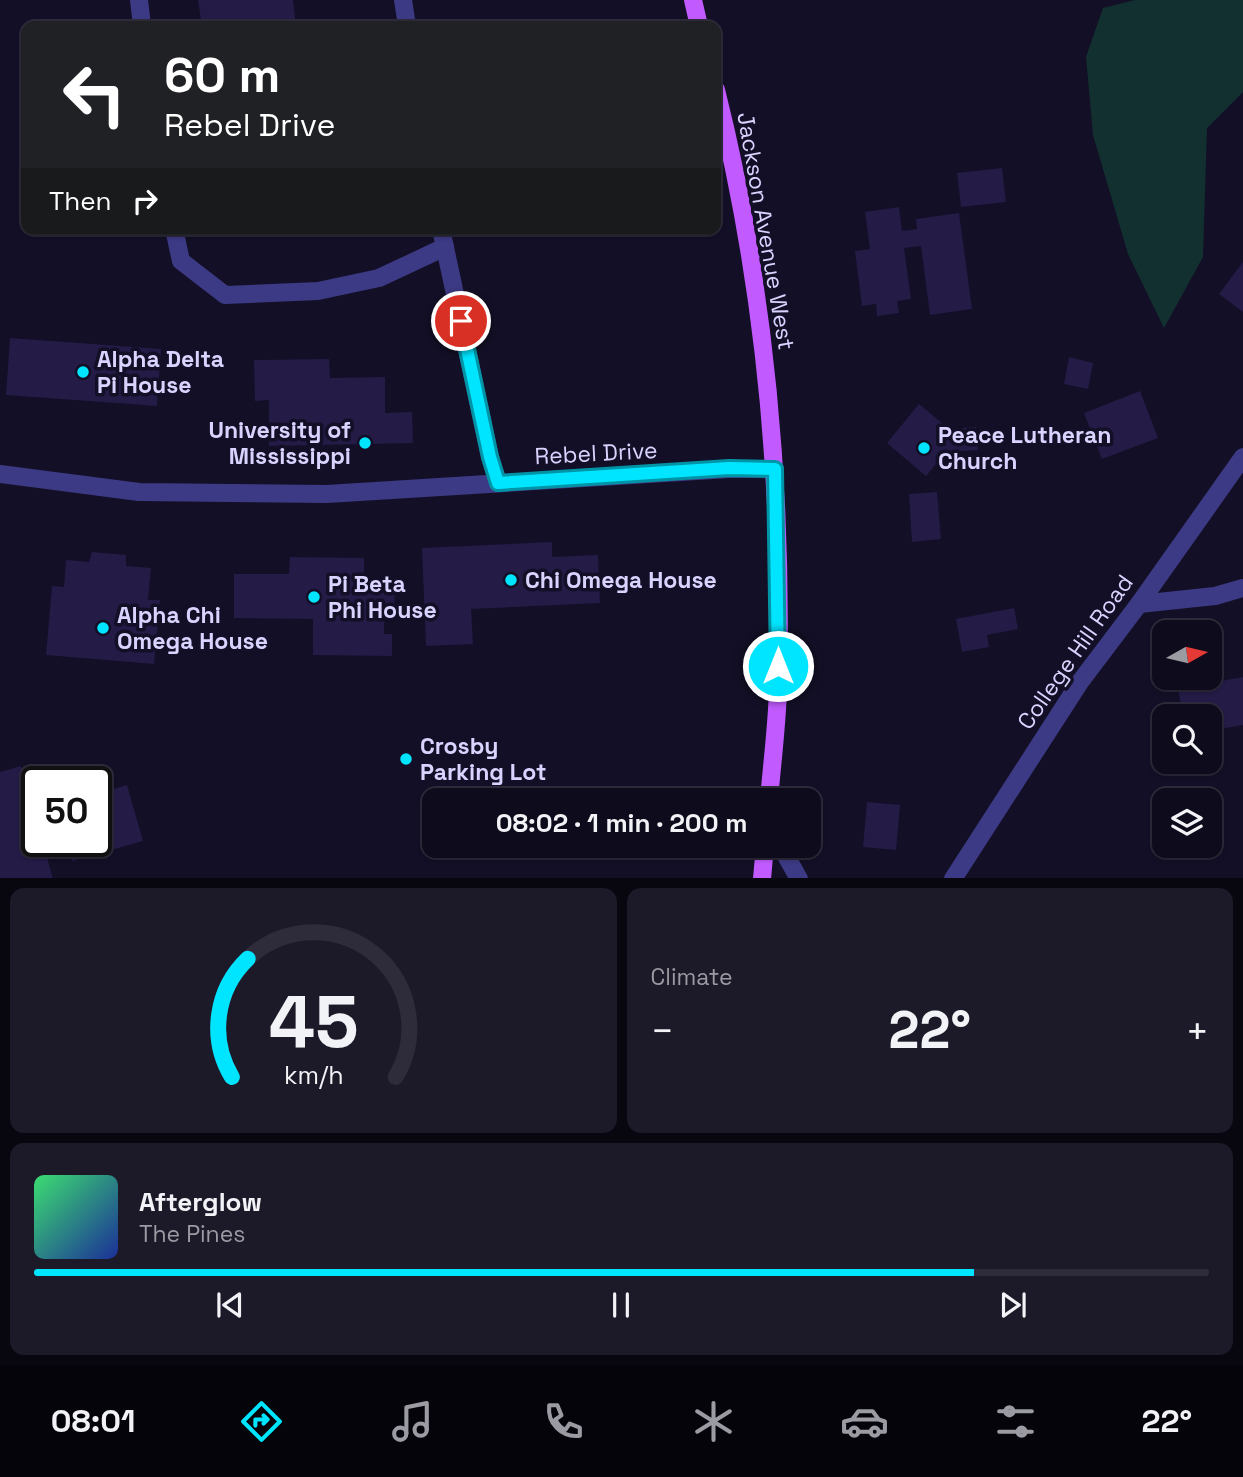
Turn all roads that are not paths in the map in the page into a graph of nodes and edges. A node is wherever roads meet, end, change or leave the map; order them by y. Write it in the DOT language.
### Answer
graph roads {
  1 [pos="139,0"];
  2 [pos="403,0"];
  3 [pos="693,0"];
  4 [pos="141,21"];
  5 [pos="406,21"];
  6 [pos="698,21"];
  7 [pos="721,111"];
  8 [pos="175,235"];
  9 [pos="443,238"];
  10 [pos="1243,457"];
  11 [pos="775,469"];
  12 [pos="0,474"];
  13 [pos="498,483"];
  14 [pos="1243,587"];
  15 [pos="1139,604"];
  16 [pos="770,788"];
  17 [pos="764,858"];
  18 [pos="787,858"];
  19 [pos="762,878"];
  20 [pos="799,878"];
  21 [pos="953,878"];
  1 -- 4 [label="street"];
  2 -- 5 [label="street"];
  3 -- 6 [label="main road"];
  7 -- 11 [label="main road, Jackson Avenue West"];
  8 -- 9 [label="street"];
  9 -- 13 [label="street"];
  10 -- 15 [label="street, College Hill Road"];
  11 -- 13 [label="street, Rebel Drive"];
  11 -- 16 [label="main road, Jackson Avenue West"];
  12 -- 13 [label="street, Rebel Drive"];
  14 -- 15 [label="street"];
  15 -- 21 [label="street, College Hill Road"];
  17 -- 19 [label="main road"];
  18 -- 20 [label="street"];
}
